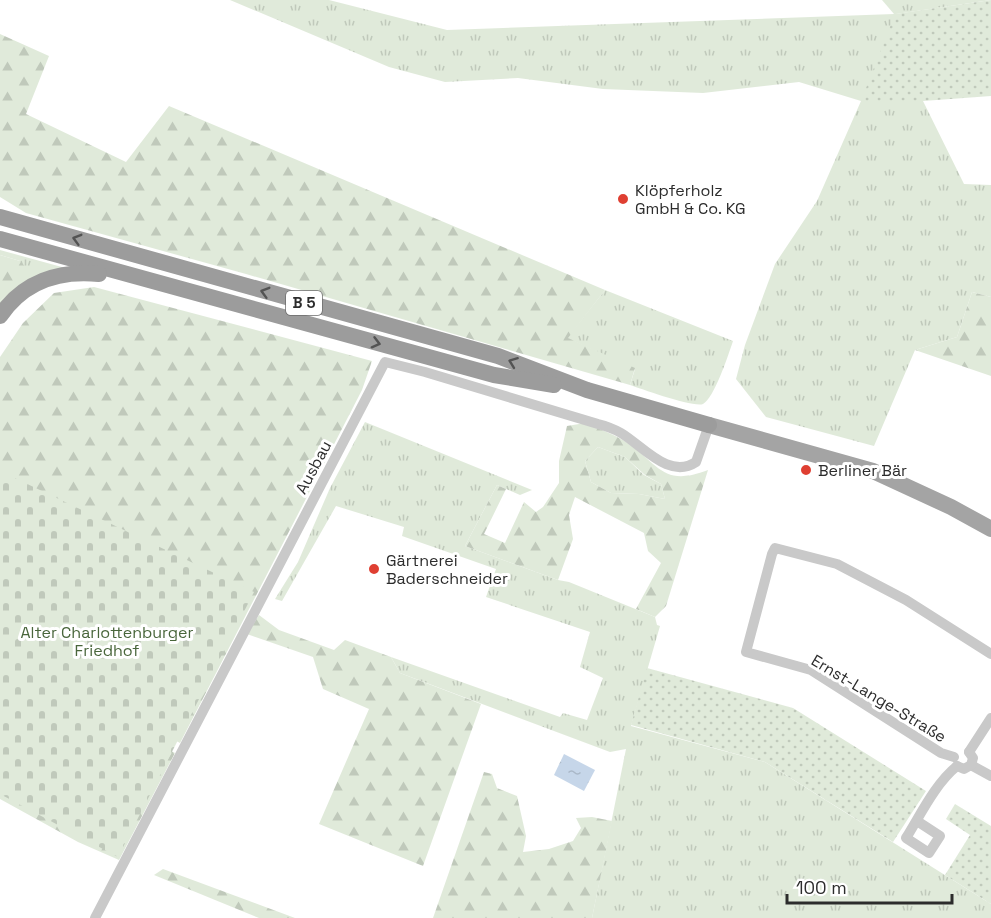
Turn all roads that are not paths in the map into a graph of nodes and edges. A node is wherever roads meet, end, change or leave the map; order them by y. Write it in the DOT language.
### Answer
graph roads {
  1 [pos="0,217"];
  2 [pos="0,239"];
  3 [pos="168,286"];
  4 [pos="0,316"];
  5 [pos="587,390"];
  6 [pos="709,425"];
  7 [pos="991,530"];
  8 [pos="991,654"];
  9 [pos="991,718"];
  10 [pos="969,752"];
  11 [pos="956,761"];
  12 [pos="971,765"];
  13 [pos="991,776"];
  14 [pos="917,821"];
  15 [pos="95,918"];
  5 -- 1 [label="highway, B 5, one-way"];
  2 -- 3 [label="highway, B 5"];
  3 -- 4 [label="highway"];
  3 -- 5 [label="highway, B 5, one-way"];
  5 -- 6 [label="highway, B 5"];
  6 -- 7 [label="main road, B 5"];
  6 -- 15 [label="street, Ausbau"];
  8 -- 11 [label="street, Ernst-Lange-Straße"];
  9 -- 10 [label="street"];
  10 -- 11 [label="street"];
  10 -- 12 [label="street"];
  11 -- 12 [label="street"];
  11 -- 14 [label="street"];
  12 -- 13 [label="street"];
}
